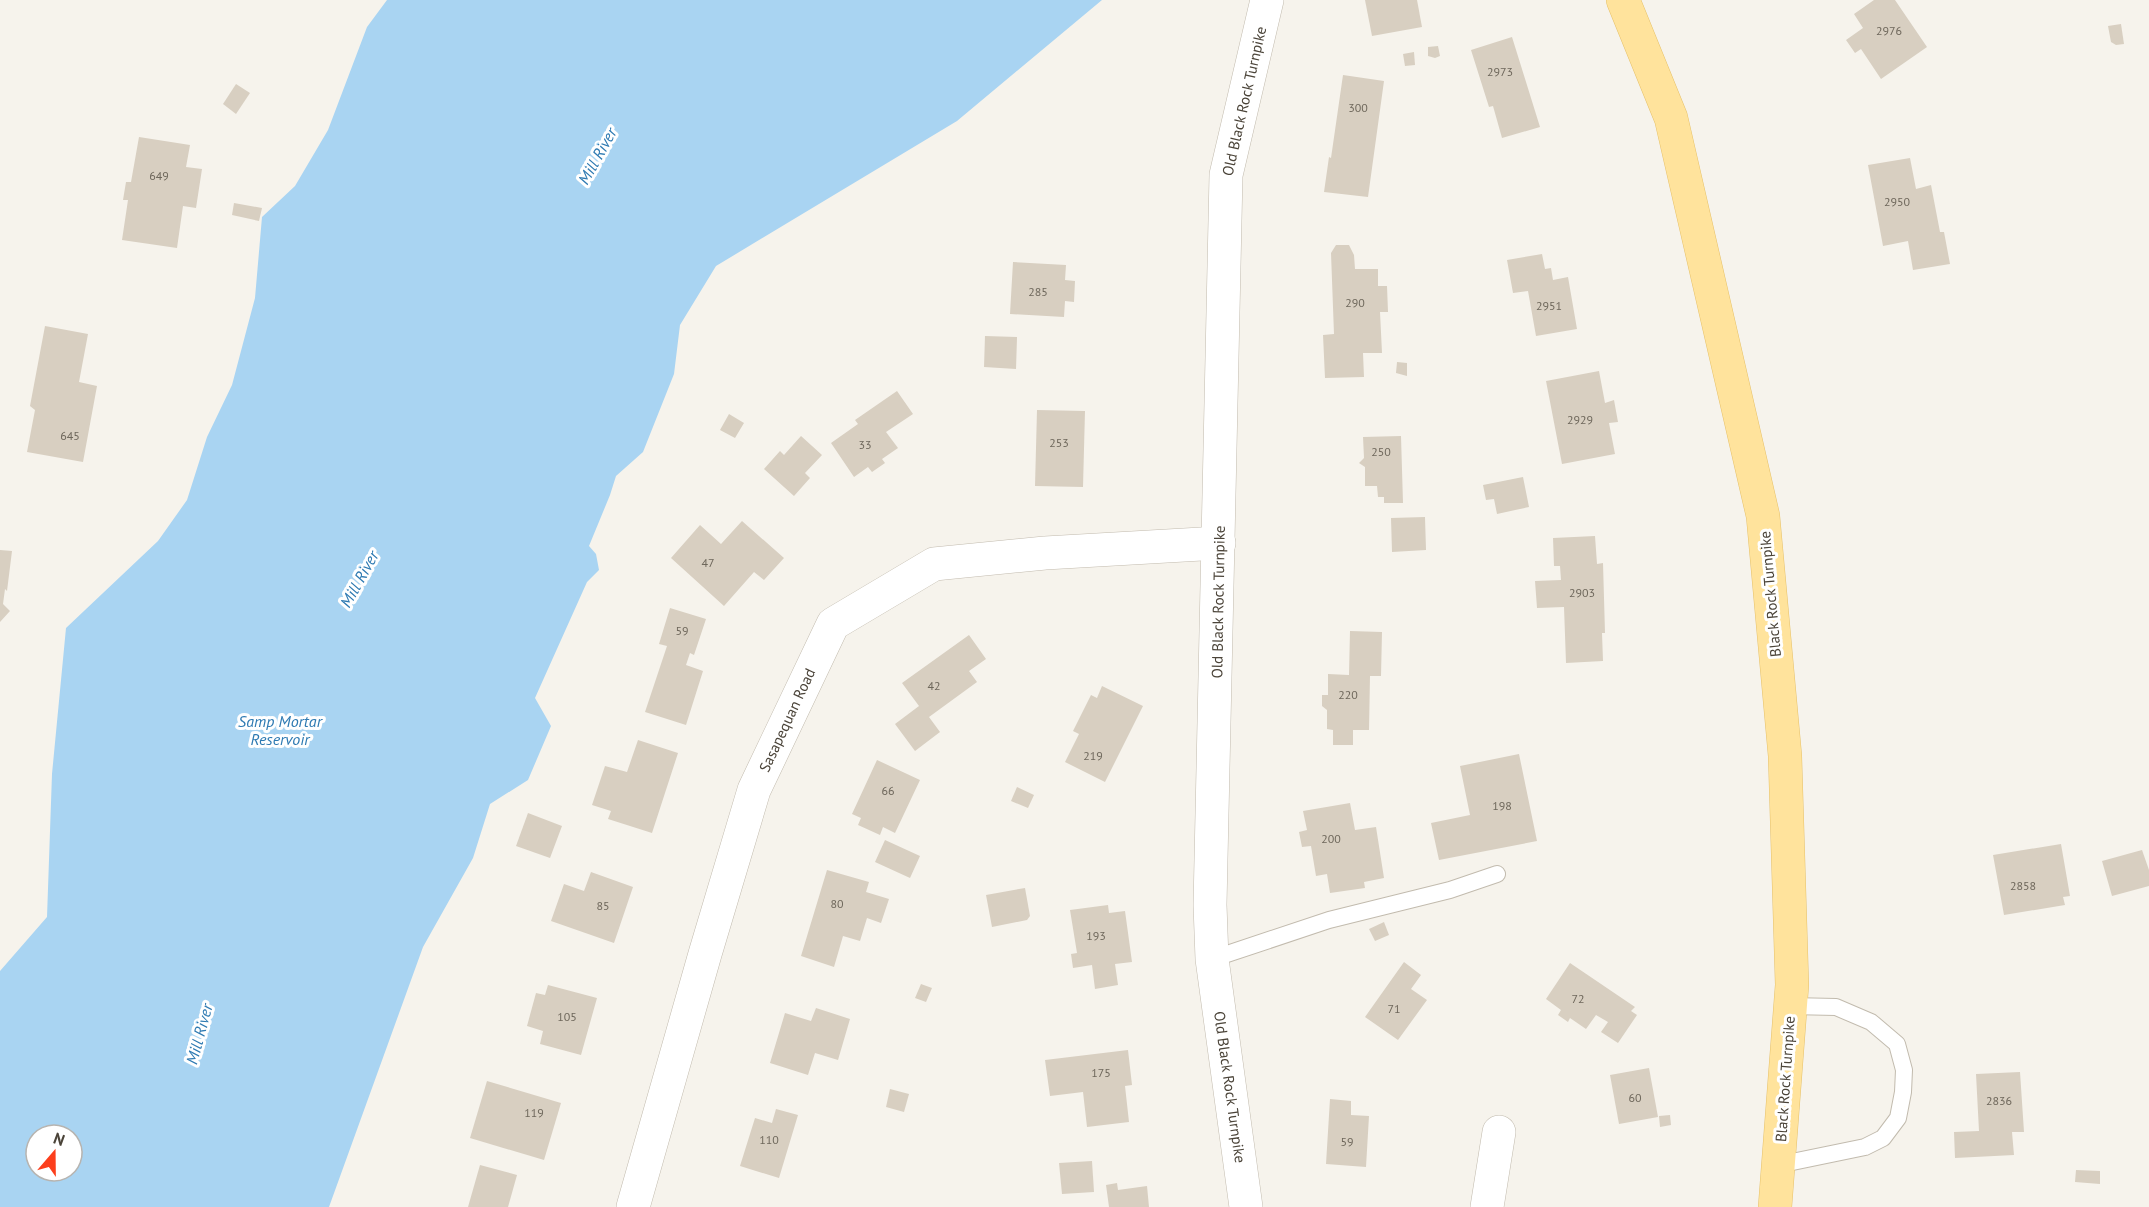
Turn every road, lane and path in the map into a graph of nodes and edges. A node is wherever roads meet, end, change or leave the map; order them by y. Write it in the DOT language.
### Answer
graph roads {
  1 [pos="1267,0"];
  2 [pos="1623,0"];
  3 [pos="1220,543"];
  4 [pos="1497,874"];
  5 [pos="1212,959"];
  6 [pos="1790,1006"];
  7 [pos="1499,1132"];
  8 [pos="1778,1165"];
  9 [pos="633,1207"];
  10 [pos="1246,1207"];
  11 [pos="1487,1207"];
  12 [pos="1775,1207"];
  1 -- 3 [label="street, Old Black Rock Turnpike"];
  2 -- 6 [label="main road, Black Rock Turnpike"];
  3 -- 5 [label="street, Old Black Rock Turnpike"];
  3 -- 9 [label="street, Sasapequan Road"];
  4 -- 5 [label="lane"];
  5 -- 10 [label="street, Old Black Rock Turnpike"];
  6 -- 8 [label="main road, Black Rock Turnpike"];
  6 -- 8 [label="lane"];
  7 -- 11 [label="street"];
  8 -- 12 [label="main road, Black Rock Turnpike"];
}
